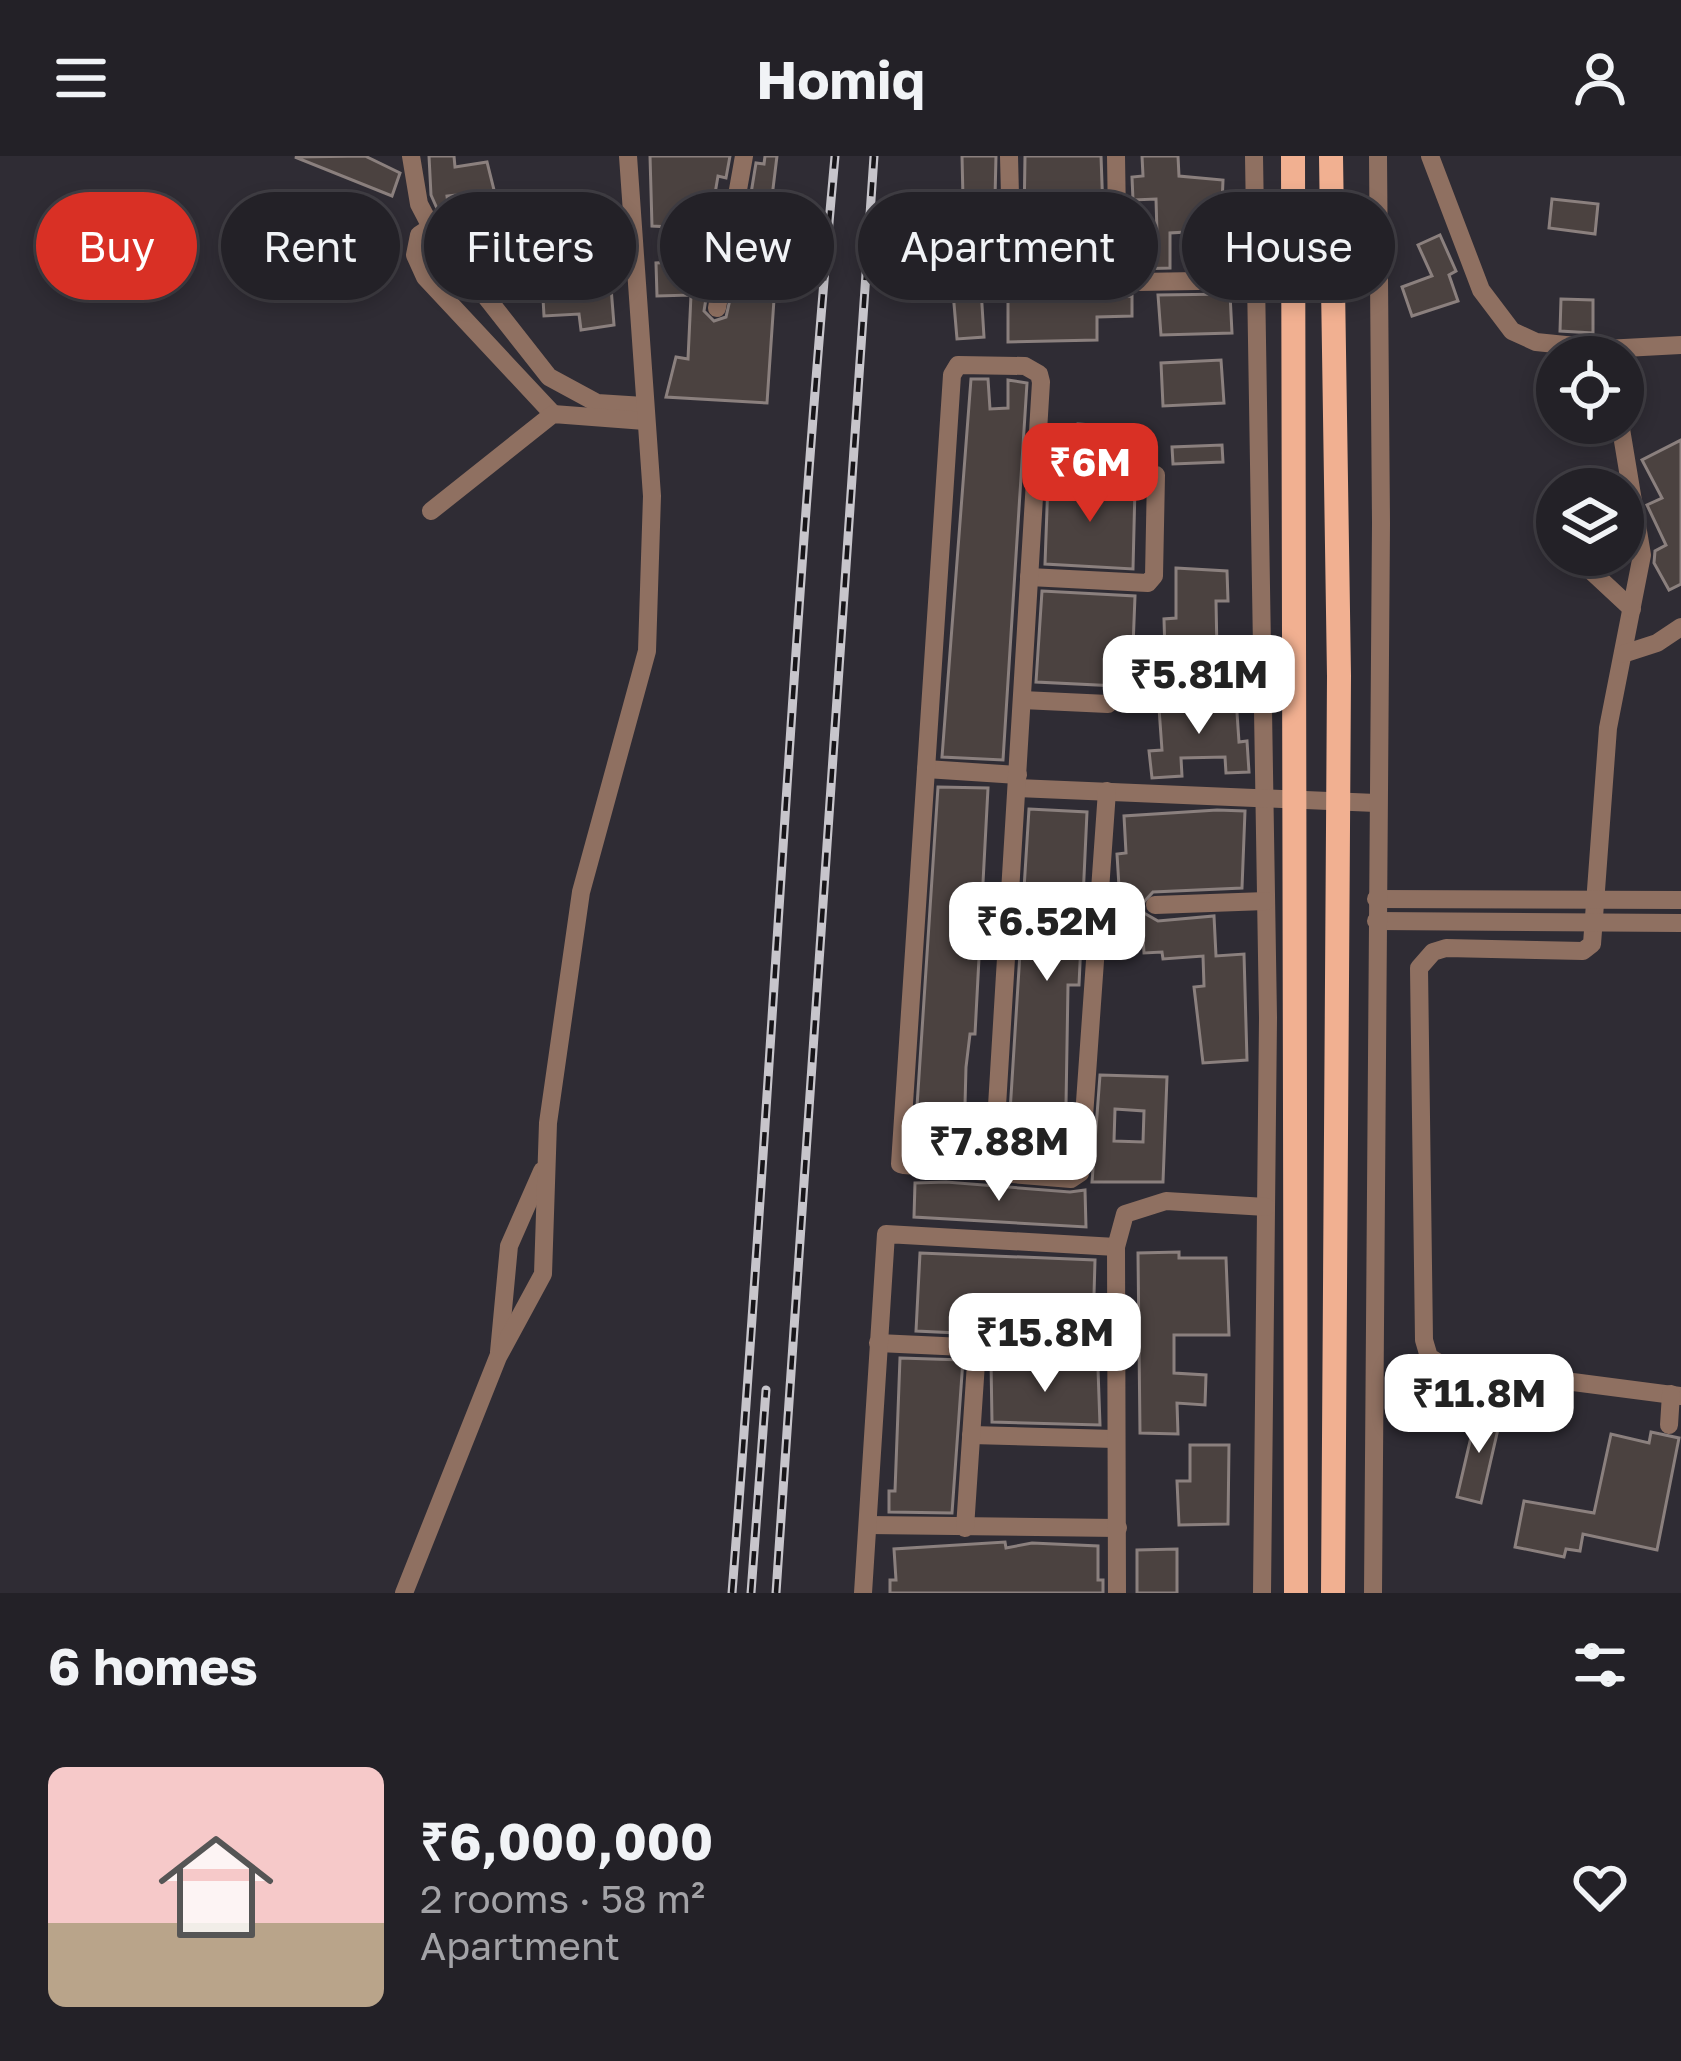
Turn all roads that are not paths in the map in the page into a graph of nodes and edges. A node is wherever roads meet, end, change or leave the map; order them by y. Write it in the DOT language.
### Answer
graph roads {
  1 [pos="411,156"];
  2 [pos="628,156"];
  3 [pos="744,156"];
  4 [pos="1009,156"];
  5 [pos="1116,156"];
  6 [pos="1254,156"];
  7 [pos="1293,156"];
  8 [pos="1331,156"];
  9 [pos="1378,156"];
  10 [pos="1430,156"];
  11 [pos="1010,192"];
  12 [pos="1117,192"];
  13 [pos="1255,192"];
  14 [pos="424,214"];
  15 [pos="424,232"];
  16 [pos="424,275"];
  17 [pos="446,300"];
  18 [pos="488,300"];
  19 [pos="1257,300"];
  20 [pos="717,308"];
  21 [pos="1536,342"];
  22 [pos="1681,345"];
  23 [pos="1644,349"];
  24 [pos="644,413"];
  25 [pos="553,414"];
  26 [pos="1036,466"];
  27 [pos="431,511"];
  28 [pos="1597,576"];
  29 [pos="1632,576"];
  30 [pos="1029,577"];
  31 [pos="1632,609"];
  32 [pos="1681,627"];
  33 [pos="1623,654"];
  34 [pos="1022,700"];
  35 [pos="1108,704"];
  36 [pos="926,769"];
  37 [pos="1017,781"];
  38 [pos="1107,791"];
  39 [pos="1264,796"];
  40 [pos="1297,800"];
  41 [pos="1337,801"];
  42 [pos="1376,803"];
  43 [pos="1376,898"];
  44 [pos="1681,900"];
  45 [pos="1266,901"];
  46 [pos="1592,901"];
  47 [pos="1155,905"];
  48 [pos="1376,921"];
  49 [pos="1593,923"];
  50 [pos="1681,923"];
  51 [pos="546,1161"];
  52 [pos="993,1172"];
  53 [pos="1266,1207"];
  54 [pos="1116,1247"];
  55 [pos="878,1343"];
  56 [pos="977,1348"];
  57 [pos="1115,1354"];
  58 [pos="499,1357"];
  59 [pos="1504,1373"];
  60 [pos="1676,1395"];
  61 [pos="1496,1404"];
  62 [pos="1669,1425"];
  63 [pos="971,1435"];
  64 [pos="1114,1439"];
  65 [pos="868,1525"];
  66 [pos="965,1528"];
  67 [pos="1118,1528"];
  68 [pos="404,1593"];
  69 [pos="863,1593"];
  70 [pos="1117,1593"];
  71 [pos="1262,1593"];
  72 [pos="1296,1593"];
  73 [pos="1333,1593"];
  74 [pos="1373,1593"];
  1 -- 14 [label="street"];
  2 -- 24 [label="street"];
  3 -- 20 [label="street"];
  4 -- 11 [label="street"];
  5 -- 12 [label="street"];
  6 -- 13 [label="street"];
  7 -- 40 [label="main road"];
  8 -- 41 [label="main road"];
  9 -- 42 [label="street"];
  10 -- 21 [label="street"];
  15 -- 16 [label="street"];
  17 -- 25 [label="street"];
  18 -- 24 [label="street"];
  19 -- 39 [label="street"];
  22 -- 23 [label="street"];
  24 -- 25 [label="street"];
  24 -- 51 [label="street"];
  25 -- 27 [label="street"];
  26 -- 30 [label="street"];
  26 -- 30 [label="street"];
  26 -- 36 [label="street"];
  28 -- 31 [label="street"];
  29 -- 31 [label="street"];
  30 -- 34 [label="street"];
  31 -- 33 [label="street"];
  32 -- 33 [label="street"];
  33 -- 46 [label="street"];
  34 -- 35 [label="street"];
  34 -- 37 [label="street"];
  36 -- 37 [label="street"];
  36 -- 52 [label="street"];
  37 -- 38 [label="street"];
  37 -- 52 [label="street"];
  38 -- 39 [label="street"];
  38 -- 52 [label="street"];
  39 -- 40 [label="street"];
  39 -- 45 [label="street"];
  40 -- 41 [label="street"];
  40 -- 72 [label="main road"];
  41 -- 42 [label="street"];
  41 -- 73 [label="main road"];
  42 -- 43 [label="street"];
  43 -- 46 [label="street"];
  43 -- 48 [label="street"];
  44 -- 46 [label="street"];
  45 -- 47 [label="street"];
  45 -- 53 [label="street"];
  46 -- 49 [label="street"];
  48 -- 49 [label="street"];
  48 -- 74 [label="street"];
  49 -- 50 [label="street"];
  49 -- 59 [label="street"];
  51 -- 58 [label="street"];
  51 -- 58 [label="street"];
  53 -- 54 [label="street"];
  53 -- 71 [label="street"];
  54 -- 55 [label="street"];
  54 -- 57 [label="street"];
  55 -- 56 [label="street"];
  55 -- 65 [label="street"];
  56 -- 57 [label="street"];
  56 -- 63 [label="street"];
  57 -- 64 [label="street"];
  58 -- 68 [label="street"];
  59 -- 60 [label="street"];
  59 -- 61 [label="street"];
  60 -- 62 [label="street"];
  63 -- 64 [label="street"];
  63 -- 66 [label="street"];
  64 -- 67 [label="street"];
  65 -- 66 [label="street"];
  65 -- 69 [label="street"];
  66 -- 67 [label="street"];
  67 -- 70 [label="street"];
}
